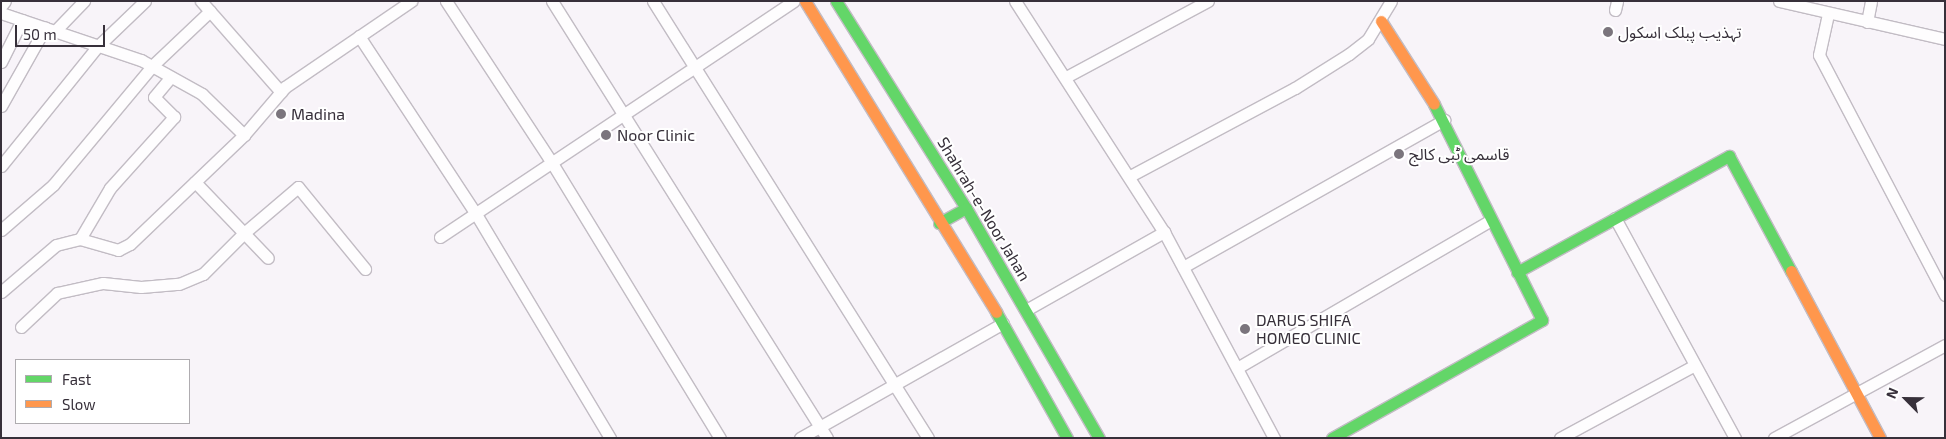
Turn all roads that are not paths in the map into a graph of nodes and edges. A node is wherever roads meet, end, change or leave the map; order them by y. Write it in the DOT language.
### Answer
graph roads {
  1 [pos="5,1"];
  2 [pos="84,1"];
  3 [pos="145,1"];
  4 [pos="201,1"];
  5 [pos="411,1"];
  6 [pos="446,1"];
  7 [pos="552,1"];
  8 [pos="653,1"];
  9 [pos="794,1"];
  10 [pos="805,1"];
  11 [pos="836,1"];
  12 [pos="1016,1"];
  13 [pos="1208,1"];
  14 [pos="1391,1"];
  15 [pos="1779,1"];
  16 [pos="1871,1"];
  17 [pos="1,6"];
  18 [pos="210,11"];
  19 [pos="1,12"];
  20 [pos="1828,14"];
  21 [pos="22,20"];
  22 [pos="1382,21"];
  23 [pos="1867,22"];
  24 [pos="50,29"];
  25 [pos="359,36"];
  26 [pos="1945,39"];
  27 [pos="98,46"];
  28 [pos="852,51"];
  29 [pos="1,62"];
  30 [pos="152,66"];
  31 [pos="695,67"];
  32 [pos="171,77"];
  33 [pos="1066,77"];
  34 [pos="281,92"];
  35 [pos="1,106"];
  36 [pos="622,116"];
  37 [pos="1444,120"];
  38 [pos="244,135"];
  39 [pos="552,163"];
  40 [pos="1,166"];
  41 [pos="1130,176"];
  42 [pos="195,182"];
  43 [pos="966,208"];
  44 [pos="476,214"];
  45 [pos="1615,218"];
  46 [pos="1491,220"];
  47 [pos="939,224"];
  48 [pos="1,230"];
  49 [pos="1164,232"];
  50 [pos="244,233"];
  51 [pos="440,237"];
  52 [pos="80,239"];
  53 [pos="268,258"];
  54 [pos="1183,267"];
  55 [pos="364,268"];
  56 [pos="1517,272"];
  57 [pos="1,292"];
  58 [pos="1945,295"];
  59 [pos="1026,310"];
  60 [pos="1003,323"];
  61 [pos="21,327"];
  62 [pos="1945,345"];
  63 [pos="1695,365"];
  64 [pos="1237,368"];
  65 [pos="896,384"];
  66 [pos="1856,394"];
  67 [pos="820,426"];
  68 [pos="1574,434"];
  69 [pos="610,438"];
  70 [pos="720,438"];
  71 [pos="800,438"];
  72 [pos="827,438"];
  73 [pos="928,438"];
  74 [pos="1067,438"];
  75 [pos="1100,438"];
  76 [pos="1274,438"];
  77 [pos="1332,438"];
  78 [pos="1560,438"];
  79 [pos="1735,438"];
  80 [pos="1774,438"];
  81 [pos="1880,438"];
  1 -- 17 [label="street"];
  2 -- 24 [label="street"];
  3 -- 27 [label="street"];
  4 -- 18 [label="street"];
  5 -- 25 [label="street"];
  6 -- 39 [label="street"];
  7 -- 36 [label="street"];
  8 -- 31 [label="street"];
  9 -- 31 [label="street"];
  10 -- 28 [label="street, Shahrah-e-Noor Jahan"];
  11 -- 28 [label="street, Shahrah-e-Noor Jahan"];
  12 -- 33 [label="street"];
  13 -- 33 [label="street"];
  14 -- 22 [label="street"];
  15 -- 20 [label="street"];
  16 -- 23 [label="street"];
  18 -- 30 [label="street"];
  18 -- 34 [label="street"];
  19 -- 21 [label="street"];
  20 -- 23 [label="street"];
  20 -- 58 [label="street"];
  21 -- 24 [label="street"];
  21 -- 29 [label="street"];
  22 -- 37 [label="street"];
  22 -- 41 [label="street"];
  23 -- 26 [label="street"];
  24 -- 27 [label="street"];
  24 -- 35 [label="street"];
  25 -- 34 [label="street"];
  25 -- 44 [label="street"];
  27 -- 30 [label="street"];
  27 -- 40 [label="street"];
  28 -- 43 [label="street, Shahrah-e-Noor Jahan"];
  28 -- 47 [label="street, Shahrah-e-Noor Jahan"];
  30 -- 32 [label="street"];
  30 -- 48 [label="street"];
  31 -- 36 [label="street"];
  31 -- 65 [label="street"];
  32 -- 38 [label="street"];
  32 -- 52 [label="street"];
  33 -- 41 [label="street"];
  34 -- 38 [label="street"];
  36 -- 39 [label="street"];
  36 -- 67 [label="street"];
  37 -- 46 [label="street"];
  37 -- 54 [label="street"];
  38 -- 42 [label="street"];
  39 -- 44 [label="street"];
  39 -- 70 [label="street"];
  41 -- 49 [label="street"];
  42 -- 50 [label="street"];
  42 -- 52 [label="street"];
  43 -- 47 [label="street"];
  43 -- 59 [label="street, Shahrah-e-Noor Jahan"];
  44 -- 51 [label="street"];
  44 -- 69 [label="street"];
  45 -- 56 [label="street"];
  45 -- 63 [label="street"];
  45 -- 66 [label="street"];
  46 -- 56 [label="street"];
  46 -- 64 [label="street"];
  47 -- 60 [label="street, Shahrah-e-Noor Jahan"];
  49 -- 54 [label="street"];
  49 -- 59 [label="street"];
  50 -- 53 [label="street"];
  50 -- 55 [label="street"];
  50 -- 61 [label="street"];
  52 -- 57 [label="street"];
  54 -- 64 [label="street"];
  56 -- 77 [label="street"];
  59 -- 75 [label="street, Shahrah-e-Noor Jahan"];
  60 -- 65 [label="street"];
  60 -- 74 [label="street, Shahrah-e-Noor Jahan"];
  62 -- 66 [label="street"];
  63 -- 68 [label="street"];
  63 -- 79 [label="street"];
  64 -- 76 [label="street"];
  65 -- 67 [label="street"];
  65 -- 73 [label="street"];
  66 -- 80 [label="street"];
  66 -- 81 [label="street"];
  67 -- 71 [label="street"];
  67 -- 72 [label="street"];
  68 -- 78 [label="street"];
}
